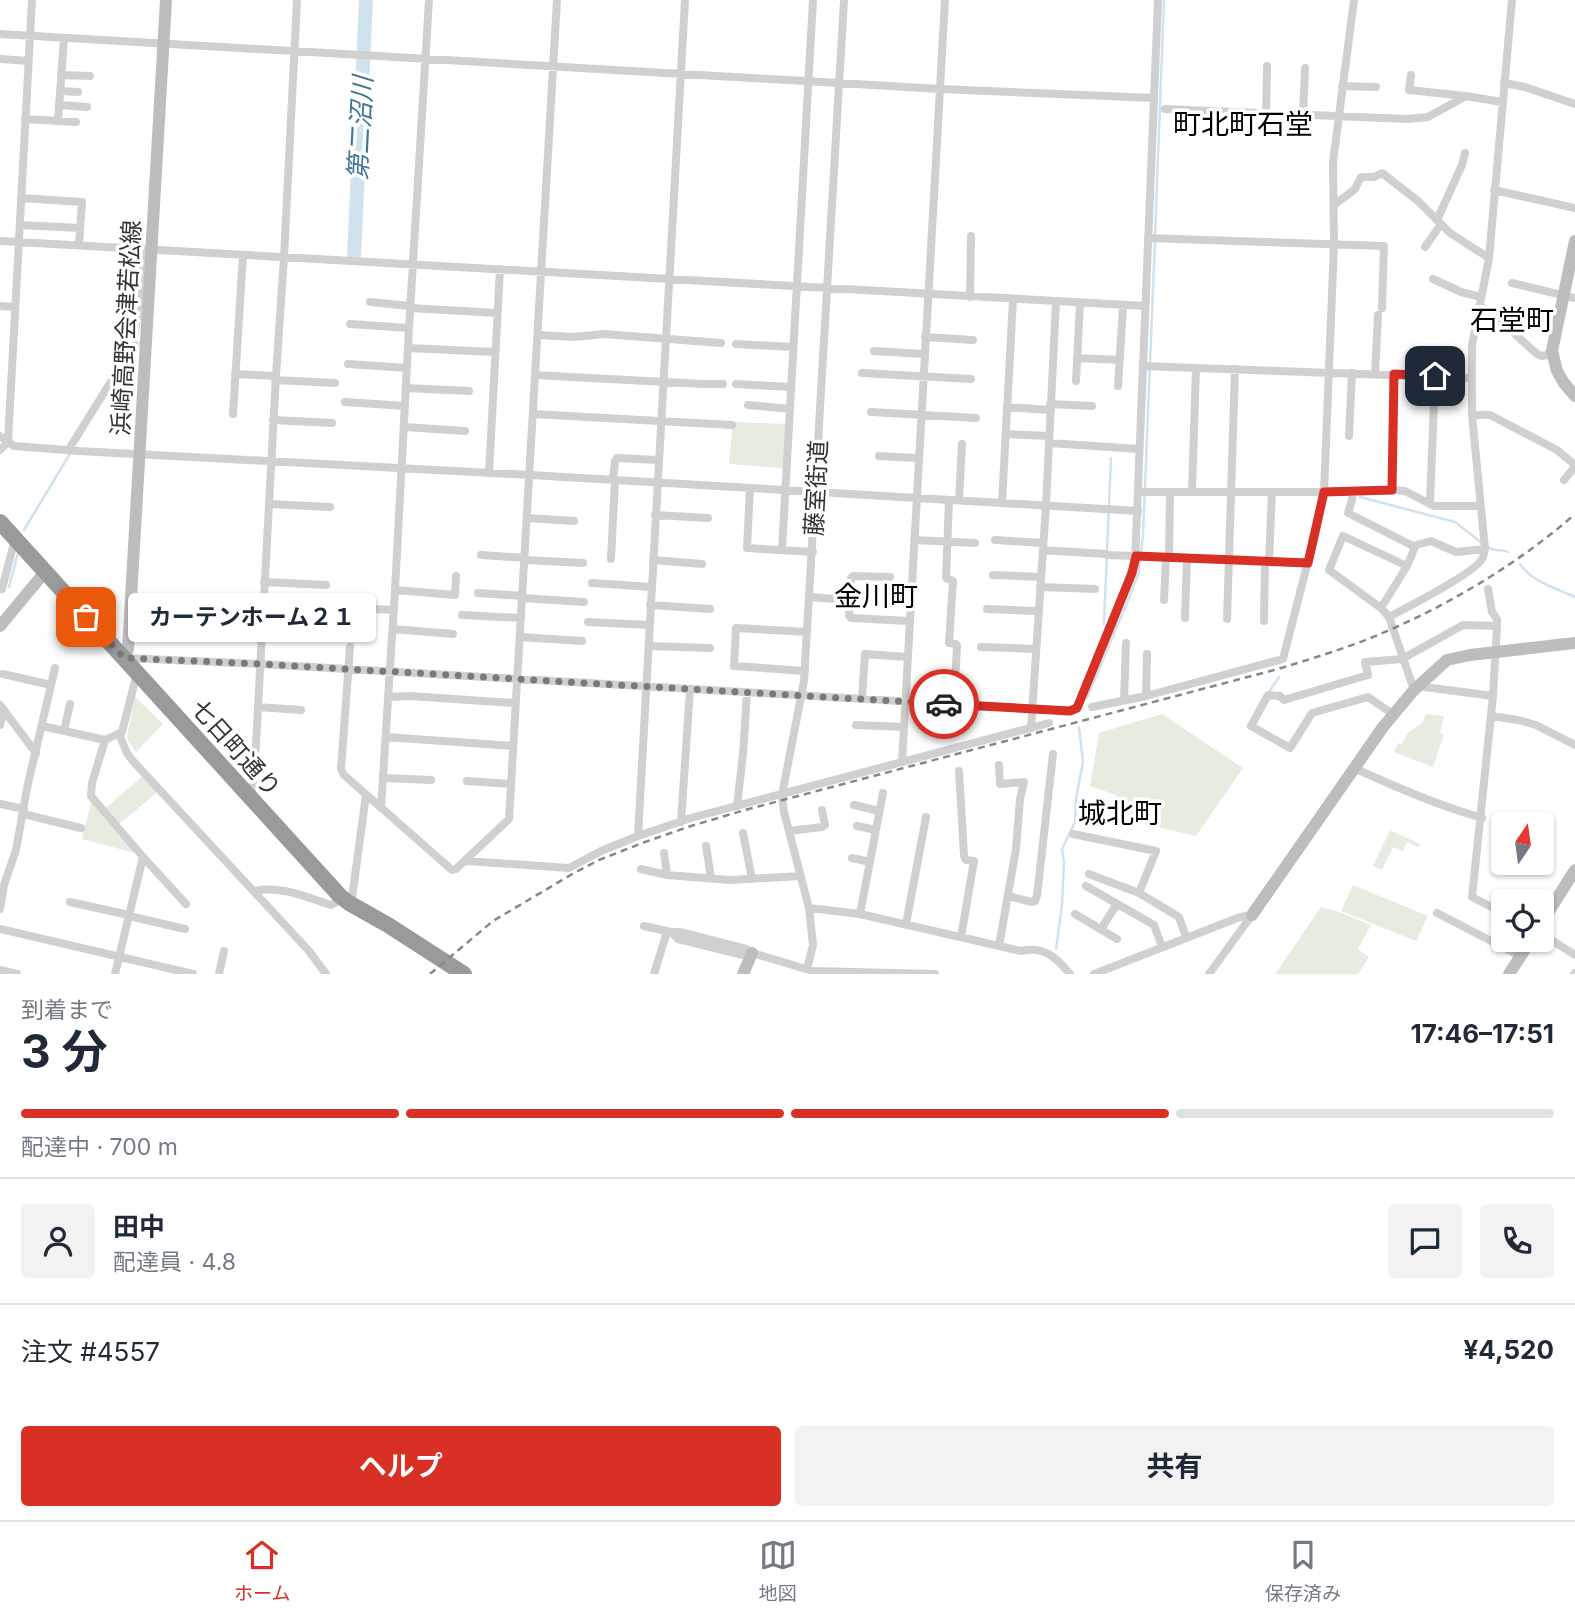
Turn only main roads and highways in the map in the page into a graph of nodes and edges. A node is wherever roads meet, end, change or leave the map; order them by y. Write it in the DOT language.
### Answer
graph roads {
  1 [pos="0,522"];
  2 [pos="464,974"];
  1 -- 2 [label="highway, 七日町通り"];
}
